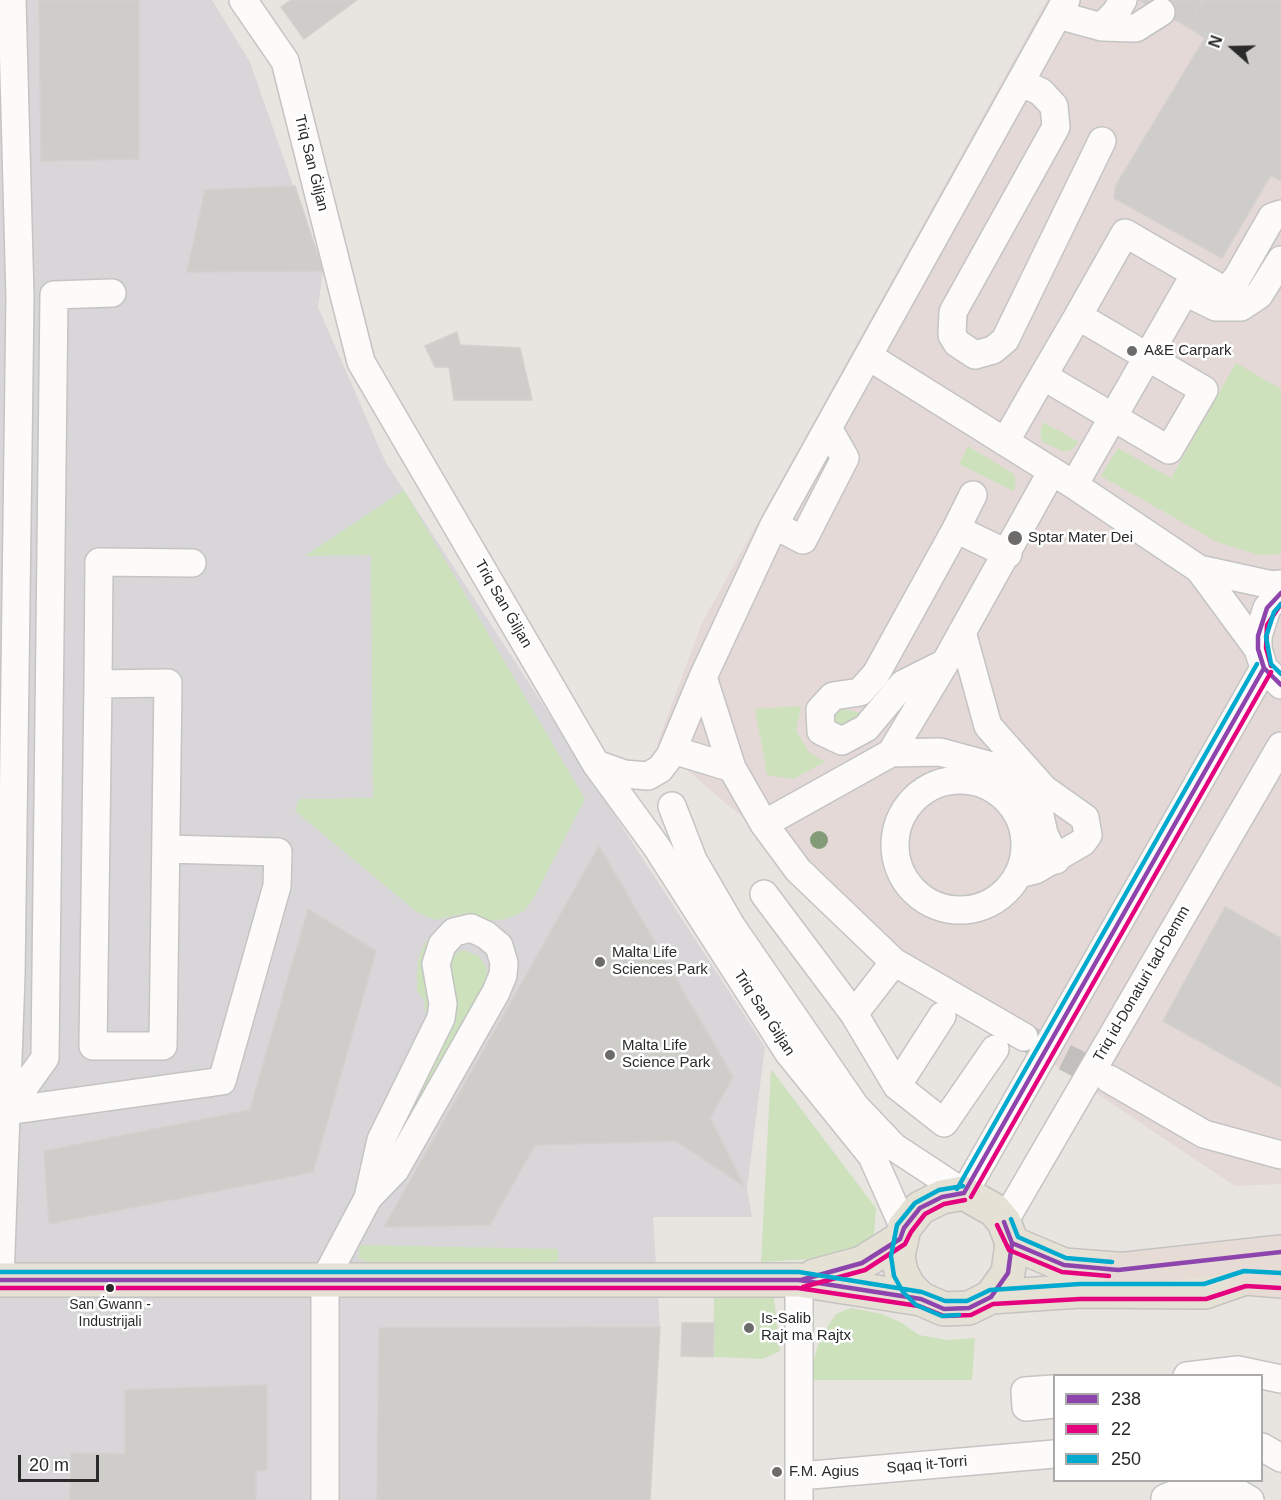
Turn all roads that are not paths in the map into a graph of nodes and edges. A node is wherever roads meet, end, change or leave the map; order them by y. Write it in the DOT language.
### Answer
graph roads {
  1 [pos="12,0"];
  2 [pos="243,0"];
  3 [pos="1123,0"];
  4 [pos="1062,8"];
  5 [pos="1161,12"];
  6 [pos="1102,27"];
  7 [pos="1022,83"];
  8 [pos="1102,141"];
  9 [pos="1281,214"];
  10 [pos="1281,260"];
  11 [pos="1190,283"];
  12 [pos="112,293"];
  13 [pos="1078,316"];
  14 [pos="868,356"];
  15 [pos="1148,357"];
  16 [pos="1043,376"];
  17 [pos="1114,417"];
  18 [pos="1005,442"];
  19 [pos="1063,478"];
  20 [pos="974,495"];
  21 [pos="956,529"];
  22 [pos="8,532"];
  23 [pos="1008,554"];
  24 [pos="192,563"];
  25 [pos="1199,570"];
  26 [pos="1281,584"];
  27 [pos="1281,593"];
  28 [pos="962,632"];
  29 [pos="945,663"];
  30 [pos="1268,667"];
  31 [pos="703,677"];
  32 [pos="98,684"];
  33 [pos="1281,746"];
  34 [pos="672,753"];
  35 [pos="891,753"];
  36 [pos="596,764"];
  37 [pos="732,768"];
  38 [pos="672,806"];
  39 [pos="764,824"];
  40 [pos="657,846"];
  41 [pos="166,849"];
  42 [pos="1056,860"];
  43 [pos="1019,874"];
  44 [pos="764,894"];
  45 [pos="894,962"];
  46 [pos="854,1014"];
  47 [pos="942,1016"];
  48 [pos="1024,1037"];
  49 [pos="995,1050"];
  50 [pos="1109,1079"];
  51 [pos="897,1086"];
  52 [pos="7,1111"];
  53 [pos="872,1155"];
  54 [pos="1281,1155"];
  55 [pos="953,1195"];
  56 [pos="368,1198"];
  57 [pos="902,1233"];
  58 [pos="1008,1233"];
  59 [pos="1281,1252"];
  60 [pos="1118,1270"];
  61 [pos="1281,1276"];
  62 [pos="1245,1278"];
  63 [pos="326,1279"];
  64 [pos="0,1280"];
  65 [pos="799,1280"];
  66 [pos="1281,1281"];
  67 [pos="991,1297"];
  68 [pos="921,1299"];
  69 [pos="1204,1374"];
  70 [pos="1257,1374"];
  71 [pos="1263,1375"];
  72 [pos="1281,1379"];
  73 [pos="1263,1387"];
  74 [pos="1053,1389"];
  75 [pos="1281,1394"];
  76 [pos="1053,1404"];
  77 [pos="1263,1447"];
  78 [pos="1053,1454"];
  79 [pos="1281,1458"];
  80 [pos="799,1488"];
  81 [pos="1172,1490"];
  82 [pos="325,1500"];
  83 [pos="1250,1500"];
  1 -- 22 [label="street"];
  2 -- 36 [label="street, Triq San Ġiljan"];
  3 -- 6 [label="street"];
  4 -- 6 [label="street"];
  4 -- 7 [label="street"];
  5 -- 6 [label="street"];
  7 -- 8 [label="street"];
  7 -- 14 [label="street"];
  9 -- 11 [label="street"];
  10 -- 11 [label="street"];
  11 -- 13 [label="street"];
  11 -- 15 [label="street"];
  12 -- 52 [label="street"];
  13 -- 15 [label="street"];
  13 -- 16 [label="street"];
  14 -- 18 [label="street"];
  14 -- 31 [label="street"];
  15 -- 17 [label="street"];
  15 -- 17 [label="street"];
  16 -- 17 [label="street"];
  16 -- 18 [label="street"];
  17 -- 19 [label="street"];
  18 -- 19 [label="street"];
  19 -- 23 [label="street"];
  19 -- 25 [label="street"];
  20 -- 21 [label="street"];
  21 -- 23 [label="street"];
  21 -- 29 [label="street"];
  22 -- 52 [label="street"];
  23 -- 28 [label="street"];
  24 -- 32 [label="street"];
  25 -- 26 [label="street"];
  25 -- 30 [label="street"];
  27 -- 30 [label="street"];
  28 -- 29 [label="street"];
  28 -- 42 [label="street"];
  29 -- 35 [label="street"];
  30 -- 55 [label="street"];
  31 -- 34 [label="street"];
  31 -- 37 [label="street"];
  32 -- 41 [label="street"];
  32 -- 41 [label="street"];
  33 -- 58 [label="street, Triq id-Donaturi tad-Demm"];
  34 -- 36 [label="street"];
  34 -- 37 [label="street"];
  34 -- 38 [label="street"];
  35 -- 39 [label="street"];
  35 -- 42 [label="street"];
  36 -- 40 [label="street, Triq San Ġiljan"];
  37 -- 39 [label="street"];
  38 -- 40 [label="street"];
  38 -- 55 [label="street"];
  39 -- 45 [label="street"];
  40 -- 53 [label="street, Triq San Ġiljan"];
  41 -- 52 [label="street"];
  42 -- 43 [label="street"];
  43 -- 43 [label="street"];
  44 -- 46 [label="street"];
  45 -- 46 [label="street"];
  45 -- 48 [label="street"];
  46 -- 51 [label="street"];
  47 -- 51 [label="street"];
  49 -- 51 [label="street"];
  50 -- 54 [label="street"];
  52 -- 64 [label="street"];
  53 -- 55 [label="street, Triq San Ġiljan"];
  53 -- 57 [label="street, Triq San Ġiljan"];
  55 -- 57 [label="main road"];
  55 -- 58 [label="main road"];
  56 -- 56 [label="street"];
  56 -- 63 [label="street"];
  57 -- 65 [label="main road"];
  57 -- 68 [label="main road"];
  58 -- 60 [label="main road"];
  58 -- 67 [label="main road"];
  59 -- 60 [label="highway"];
  60 -- 62 [label="main road"];
  61 -- 62 [label="main road"];
  62 -- 66 [label="highway"];
  62 -- 67 [label="main road"];
  63 -- 64 [label="main road"];
  63 -- 65 [label="main road"];
  63 -- 82 [label="street"];
  65 -- 68 [label="main road"];
  65 -- 80 [label="street"];
  67 -- 68 [label="main road"];
  69 -- 70 [label="street"];
  71 -- 72 [label="street"];
  73 -- 75 [label="street"];
  74 -- 76 [label="street"];
  77 -- 79 [label="street"];
  78 -- 80 [label="street, Sqaq it-Torri"];
  81 -- 83 [label="street"];
}
